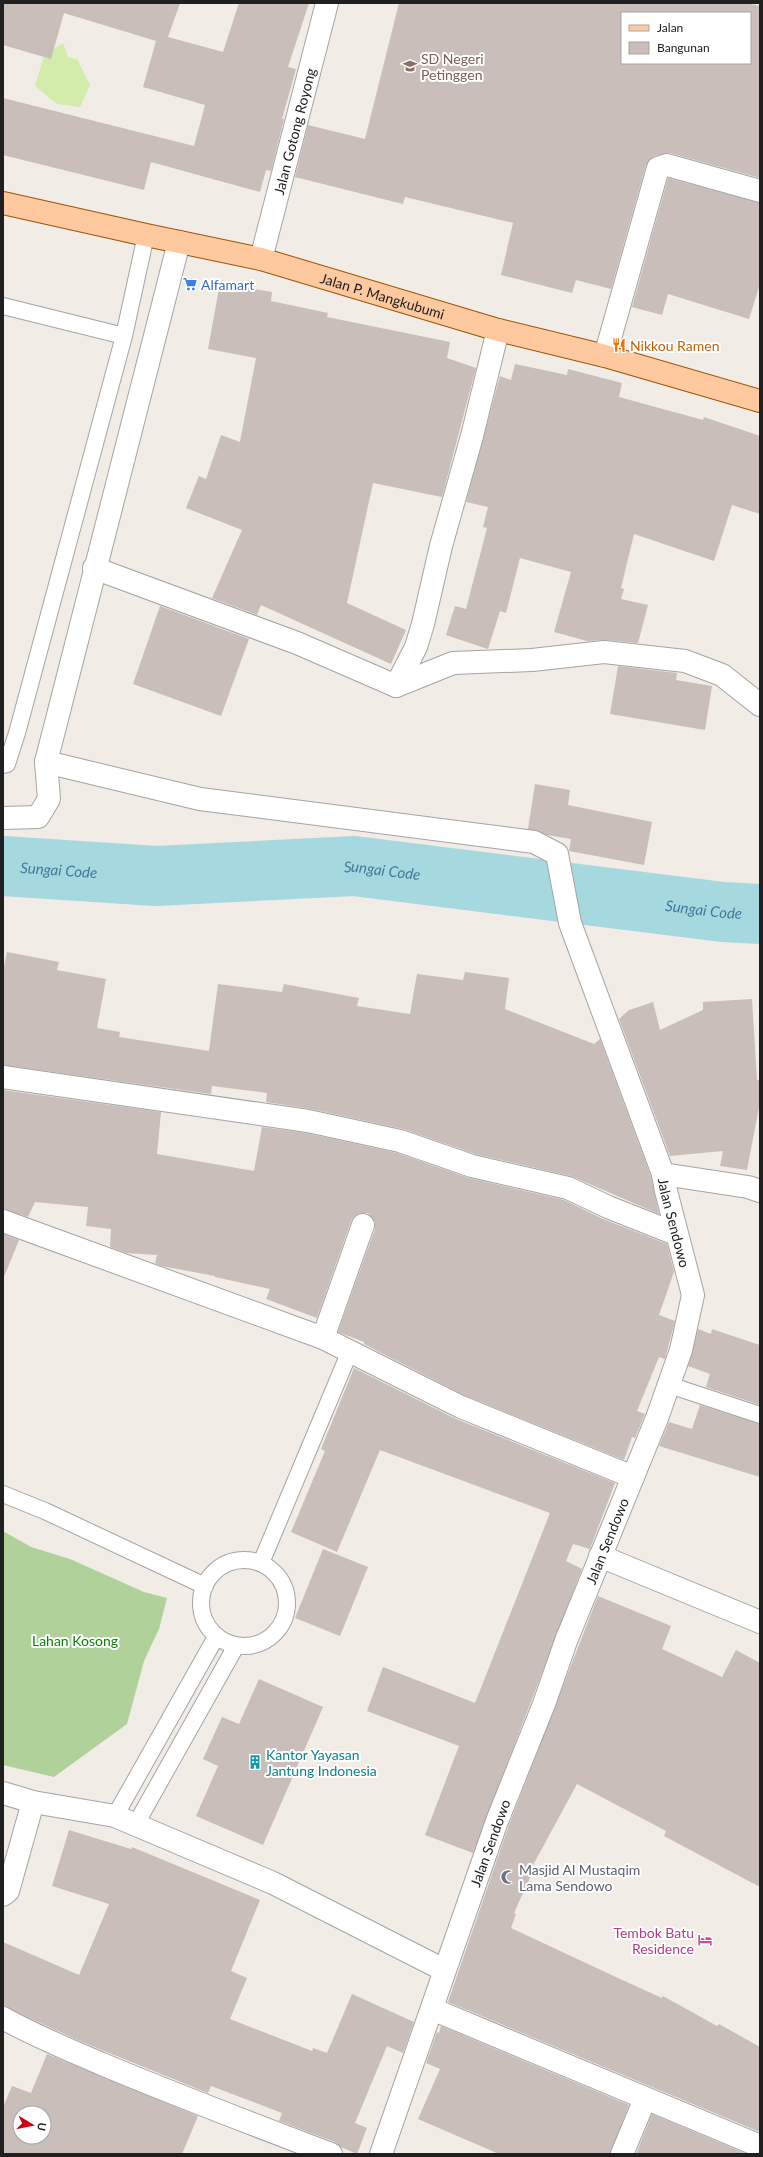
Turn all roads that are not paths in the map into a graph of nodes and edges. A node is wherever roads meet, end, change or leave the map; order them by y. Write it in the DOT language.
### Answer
graph roads {
  1 [pos="327,3"];
  2 [pos="760,191"];
  3 [pos="3,203"];
  4 [pos="146,235"];
  5 [pos="179,242"];
  6 [pos="261,259"];
  7 [pos="3,306"];
  8 [pos="498,330"];
  9 [pos="124,336"];
  10 [pos="605,356"];
  11 [pos="760,401"];
  12 [pos="94,568"];
  13 [pos="396,686"];
  14 [pos="760,705"];
  15 [pos="46,762"];
  16 [pos="3,766"];
  17 [pos="3,818"];
  18 [pos="3,1077"];
  19 [pos="663,1174"];
  20 [pos="760,1191"];
  21 [pos="3,1221"];
  22 [pos="363,1225"];
  23 [pos="676,1234"];
  24 [pos="323,1338"];
  25 [pos="350,1351"];
  26 [pos="669,1385"];
  27 [pos="760,1415"];
  28 [pos="633,1477"];
  29 [pos="3,1494"];
  30 [pos="600,1556"];
  31 [pos="261,1563"];
  32 [pos="205,1586"];
  33 [pos="760,1622"];
  34 [pos="216,1637"];
  35 [pos="236,1646"];
  36 [pos="3,1793"];
  37 [pos="33,1802"];
  38 [pos="115,1816"];
  39 [pos="136,1824"];
  40 [pos="3,1895"];
  41 [pos="444,1970"];
  42 [pos="432,2009"];
  43 [pos="3,2018"];
  44 [pos="645,2099"];
  45 [pos="760,2146"];
  46 [pos="331,2154"];
  47 [pos="381,2154"];
  48 [pos="622,2154"];
  1 -- 6 [label="street, Jalan Gotong Royong"];
  2 -- 10 [label="street"];
  3 -- 4 [label="main road, Jalan P. Mangkubumi"];
  4 -- 5 [label="main road, Jalan P. Mangkubumi"];
  4 -- 9 [label="lane"];
  5 -- 6 [label="main road, Jalan P. Mangkubumi"];
  5 -- 12 [label="street"];
  6 -- 8 [label="main road, Jalan P. Mangkubumi"];
  7 -- 9 [label="lane"];
  8 -- 10 [label="main road, Jalan P. Mangkubumi"];
  8 -- 13 [label="street"];
  9 -- 16 [label="lane"];
  10 -- 11 [label="main road, Jalan P. Mangkubumi"];
  12 -- 13 [label="street"];
  12 -- 15 [label="street"];
  13 -- 14 [label="street"];
  15 -- 17 [label="street"];
  15 -- 19 [label="street, Jalan Sendowo"];
  18 -- 23 [label="street"];
  19 -- 20 [label="street"];
  19 -- 23 [label="street, Jalan Sendowo"];
  21 -- 24 [label="street"];
  22 -- 24 [label="street"];
  23 -- 26 [label="street, Jalan Sendowo"];
  24 -- 25 [label="street"];
  25 -- 28 [label="street"];
  25 -- 31 [label="lane"];
  26 -- 27 [label="lane"];
  26 -- 28 [label="street, Jalan Sendowo"];
  28 -- 30 [label="street, Jalan Sendowo"];
  29 -- 32 [label="lane"];
  30 -- 33 [label="street"];
  30 -- 41 [label="street, Jalan Sendowo"];
  31 -- 32 [label="lane"];
  31 -- 35 [label="lane"];
  32 -- 34 [label="lane"];
  34 -- 35 [label="lane"];
  34 -- 38 [label="lane"];
  35 -- 39 [label="lane"];
  36 -- 37 [label="street"];
  37 -- 38 [label="street"];
  37 -- 40 [label="street"];
  38 -- 39 [label="street"];
  39 -- 41 [label="street"];
  41 -- 42 [label="street, Jalan Sendowo"];
  42 -- 44 [label="street"];
  42 -- 47 [label="street, Jalan Sendowo"];
  43 -- 46 [label="street"];
  44 -- 45 [label="street"];
  44 -- 48 [label="street"];
}
